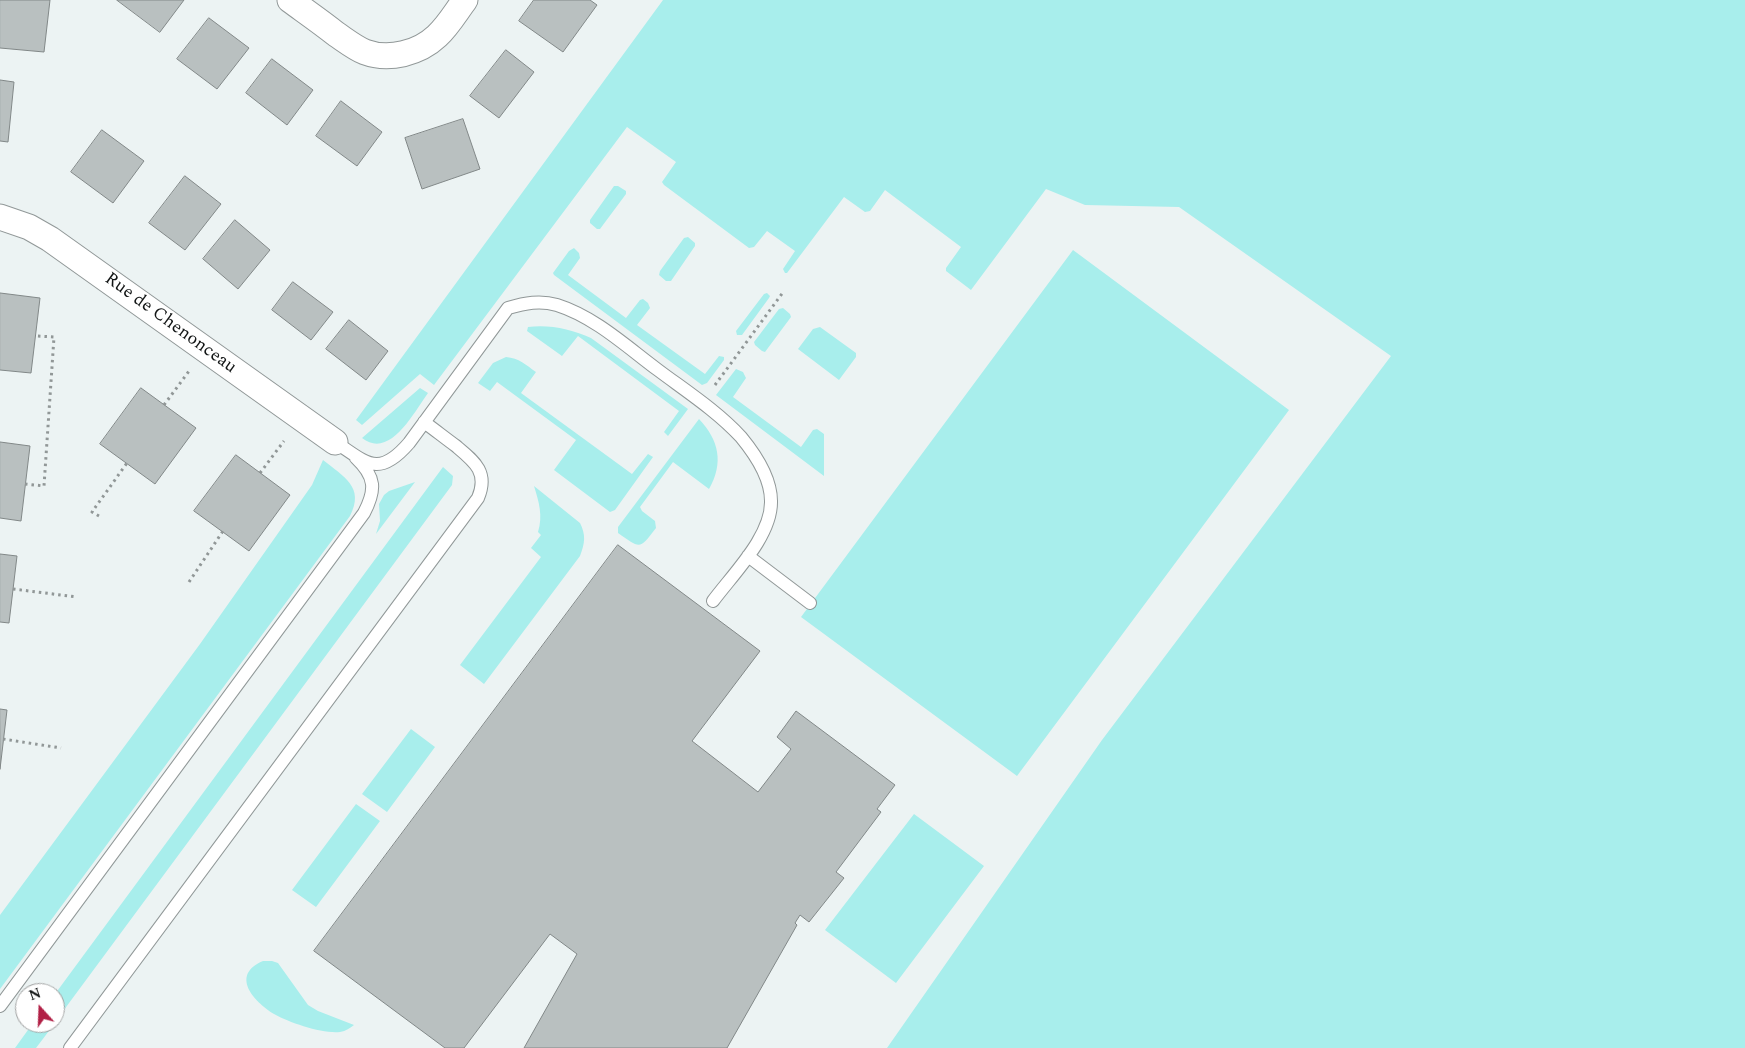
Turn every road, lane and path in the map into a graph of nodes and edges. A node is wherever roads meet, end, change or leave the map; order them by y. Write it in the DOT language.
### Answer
graph roads {
  1 [pos="290,0"];
  2 [pos="465,0"];
  3 [pos="0,217"];
  4 [pos="784,291"];
  5 [pos="36,336"];
  6 [pos="192,367"];
  7 [pos="701,403"];
  8 [pos="164,405"];
  9 [pos="424,422"];
  10 [pos="288,436"];
  11 [pos="335,442"];
  12 [pos="355,457"];
  13 [pos="127,463"];
  14 [pos="260,473"];
  15 [pos="25,484"];
  16 [pos="98,516"];
  17 [pos="223,531"];
  18 [pos="748,556"];
  19 [pos="189,582"];
  20 [pos="13,589"];
  21 [pos="77,597"];
  22 [pos="713,601"];
  23 [pos="810,603"];
  24 [pos="4,739"];
  25 [pos="61,748"];
  26 [pos="0,1006"];
  27 [pos="70,1048"];
  1 -- 2 [label="street"];
  3 -- 11 [label="street, Rue de Chenonceau"];
  4 -- 7 [label="path"];
  5 -- 15 [label="path"];
  6 -- 8 [label="path"];
  7 -- 9 [label="lane"];
  7 -- 18 [label="lane"];
  9 -- 12 [label="lane"];
  9 -- 27 [label="lane"];
  10 -- 14 [label="path"];
  11 -- 12 [label="lane"];
  12 -- 26 [label="lane"];
  13 -- 16 [label="path"];
  17 -- 19 [label="path"];
  18 -- 22 [label="lane"];
  18 -- 23 [label="lane"];
  20 -- 21 [label="path"];
  24 -- 25 [label="path"];
}
